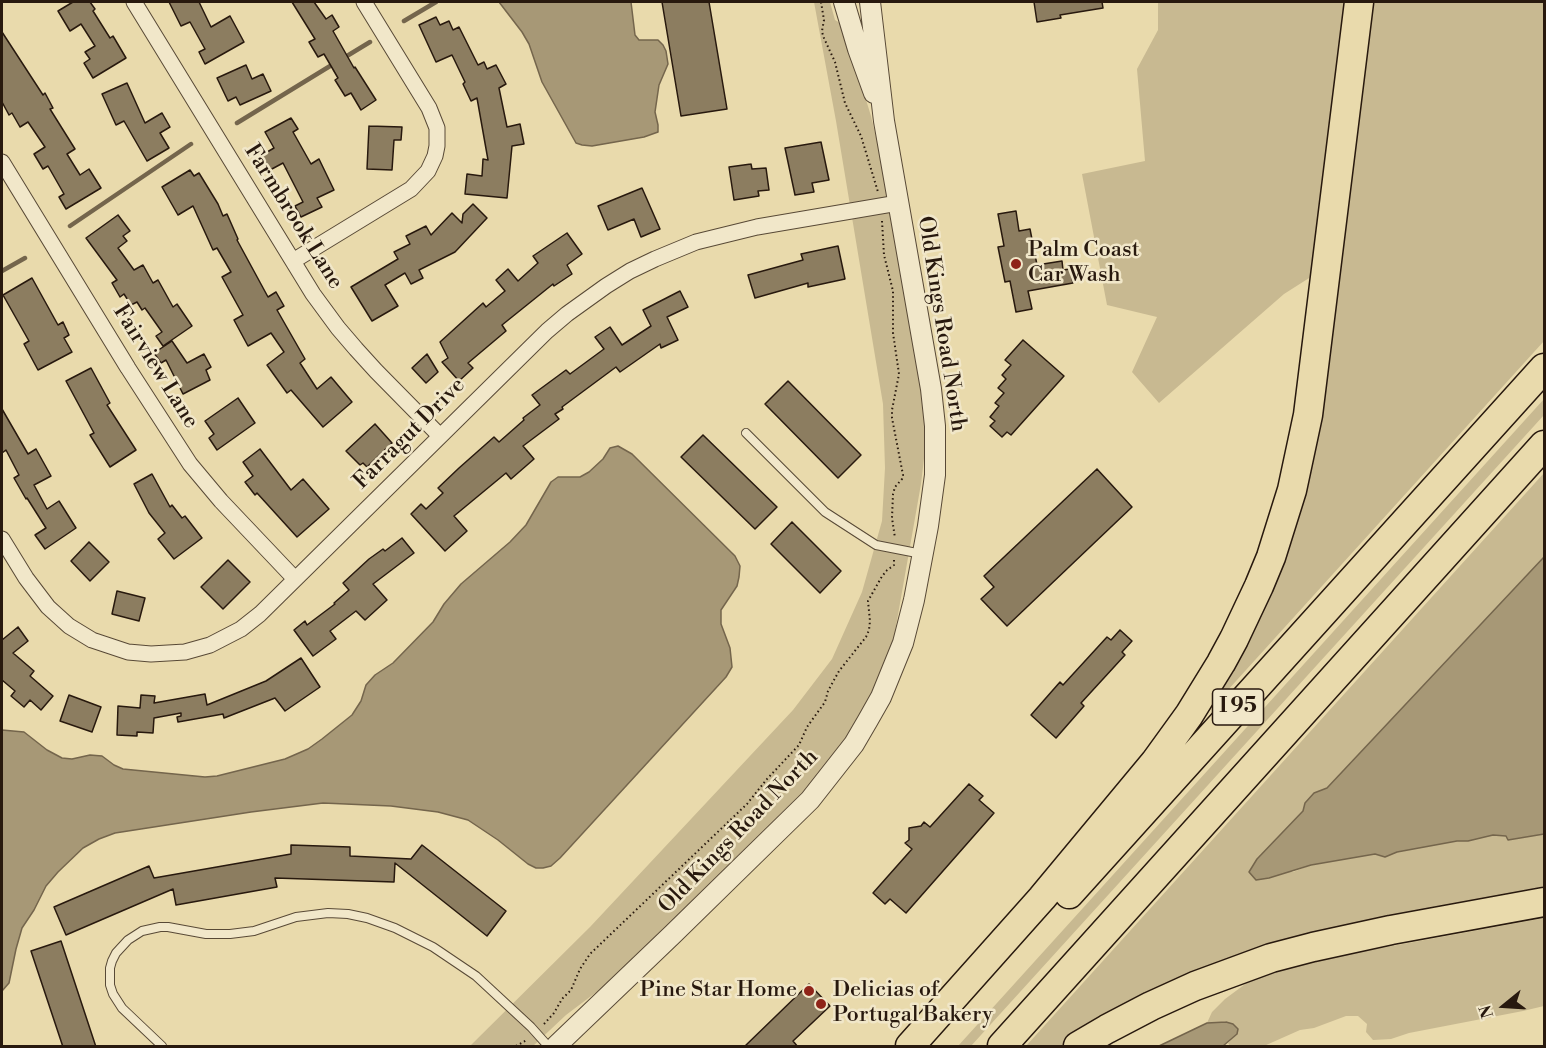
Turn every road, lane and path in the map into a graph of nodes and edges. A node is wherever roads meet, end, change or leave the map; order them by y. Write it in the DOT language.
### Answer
graph roads {
  1 [pos="134,2"];
  2 [pos="364,2"];
  3 [pos="821,2"];
  4 [pos="844,2"];
  5 [pos="870,2"];
  6 [pos="1359,2"];
  7 [pos="884,122"];
  8 [pos="2,162"];
  9 [pos="878,192"];
  10 [pos="898,203"];
  11 [pos="882,220"];
  12 [pos="293,261"];
  13 [pos="1545,368"];
  14 [pos="747,432"];
  15 [pos="440,436"];
  16 [pos="1545,445"];
  17 [pos="895,535"];
  18 [pos="2,539"];
  19 [pos="923,555"];
  20 [pos="894,565"];
  21 [pos="295,579"];
  22 [pos="1545,902"];
  23 [pos="544,1023"];
  24 [pos="524,1043"];
  25 [pos="162,1047"];
  26 [pos="516,1047"];
  27 [pos="548,1047"];
  28 [pos="556,1047"];
  29 [pos="910,1047"];
  30 [pos="931,1047"];
  31 [pos="1002,1047"];
  32 [pos="1078,1047"];
  1 -- 12 [label="street, Farmbrook Lane"];
  2 -- 12 [label="street"];
  3 -- 9 [label="path"];
  4 -- 7 [label="street, Old Kings Road North"];
  5 -- 7 [label="street, Old Kings Road North"];
  6 -- 29 [label="highway"];
  7 -- 10 [label="street, Old Kings Road North"];
  8 -- 21 [label="street, Fairview Lane"];
  10 -- 15 [label="street, Farragut Drive"];
  10 -- 19 [label="street, Old Kings Road North"];
  11 -- 17 [label="path"];
  12 -- 15 [label="street, Farmbrook Lane"];
  13 -- 30 [label="highway, I 95"];
  14 -- 19 [label="lane"];
  15 -- 21 [label="street, Farragut Drive"];
  16 -- 31 [label="highway, I 95"];
  18 -- 21 [label="street, Farragut Drive"];
  19 -- 28 [label="street, Old Kings Road North"];
  20 -- 23 [label="path"];
  22 -- 32 [label="highway"];
  24 -- 26 [label="path"];
  25 -- 27 [label="lane"];
}
